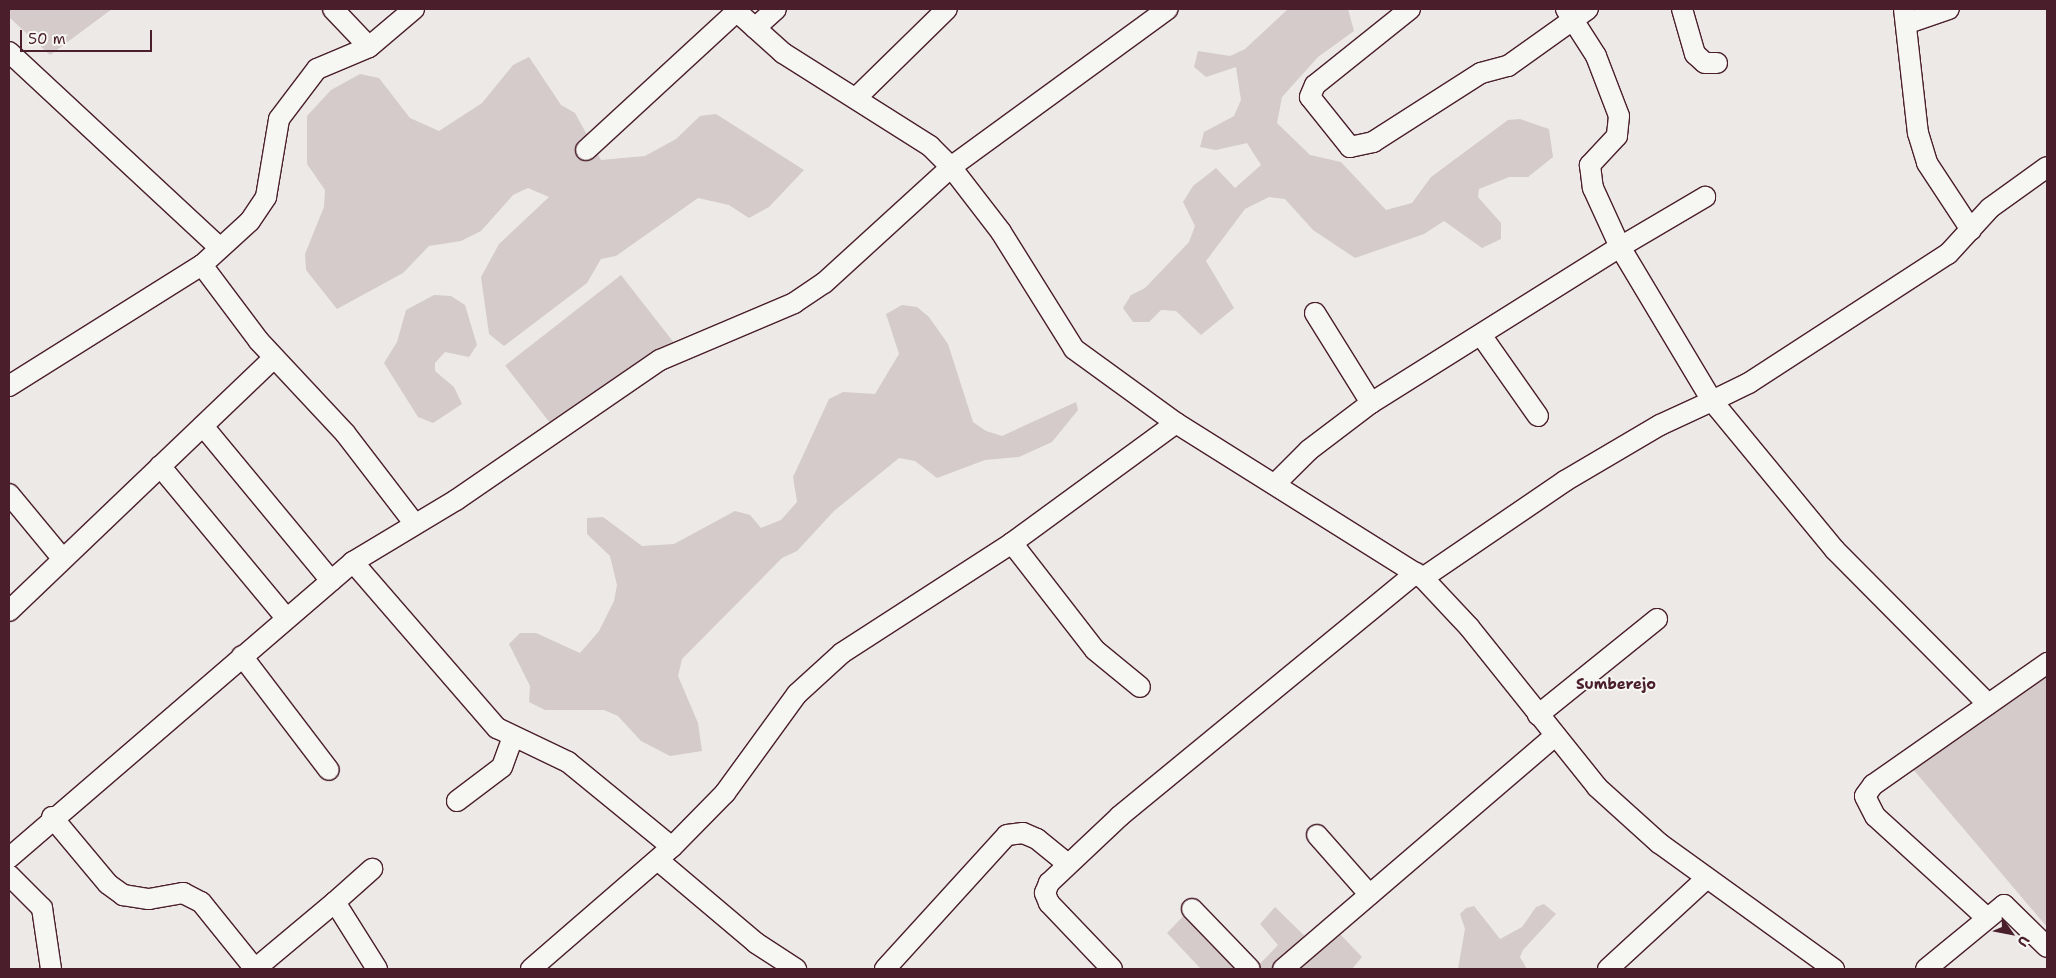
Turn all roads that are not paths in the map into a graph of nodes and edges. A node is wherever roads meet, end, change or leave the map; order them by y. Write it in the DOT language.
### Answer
graph roads {
  1 [pos="333,9"];
  2 [pos="414,9"];
  3 [pos="776,9"];
  4 [pos="947,9"];
  5 [pos="1168,9"];
  6 [pos="1410,9"];
  7 [pos="1682,9"];
  8 [pos="1949,9"];
  9 [pos="736,10"];
  10 [pos="1576,12"];
  11 [pos="1906,16"];
  12 [pos="755,28"];
  13 [pos="369,47"];
  14 [pos="9,52"];
  15 [pos="1717,64"];
  16 [pos="856,98"];
  17 [pos="586,150"];
  18 [pos="951,166"];
  19 [pos="2047,167"];
  20 [pos="1705,196"];
  21 [pos="1971,230"];
  22 [pos="219,247"];
  23 [pos="1620,247"];
  24 [pos="202,265"];
  25 [pos="1315,314"];
  26 [pos="1481,335"];
  27 [pos="274,358"];
  28 [pos="9,386"];
  29 [pos="1712,401"];
  30 [pos="1372,403"];
  31 [pos="1538,416"];
  32 [pos="1176,423"];
  33 [pos="203,426"];
  34 [pos="160,466"];
  35 [pos="1275,484"];
  36 [pos="9,494"];
  37 [pos="414,523"];
  38 [pos="1012,543"];
  39 [pos="62,558"];
  40 [pos="353,562"];
  41 [pos="1419,576"];
  42 [pos="331,581"];
  43 [pos="9,611"];
  44 [pos="286,618"];
  45 [pos="1657,619"];
  46 [pos="242,656"];
  47 [pos="2047,663"];
  48 [pos="1140,687"];
  49 [pos="1988,704"];
  50 [pos="1538,715"];
  51 [pos="1554,737"];
  52 [pos="512,740"];
  53 [pos="329,770"];
  54 [pos="457,801"];
  55 [pos="52,817"];
  56 [pos="1317,836"];
  57 [pos="665,854"];
  58 [pos="9,858"];
  59 [pos="1068,864"];
  60 [pos="372,869"];
  61 [pos="9,875"];
  62 [pos="1706,879"];
  63 [pos="1369,894"];
  64 [pos="335,902"];
  65 [pos="1192,909"];
  66 [pos="1987,918"];
  67 [pos="2047,947"];
  68 [pos="51,969"];
  69 [pos="255,969"];
  70 [pos="377,969"];
  71 [pos="531,969"];
  72 [pos="796,969"];
  73 [pos="885,969"];
  74 [pos="1112,969"];
  75 [pos="1250,969"];
  76 [pos="1283,969"];
  77 [pos="1608,969"];
  78 [pos="1834,969"];
  79 [pos="1926,969"];
  1 -- 13 [label="street"];
  2 -- 13 [label="street"];
  3 -- 12 [label="street"];
  4 -- 16 [label="street"];
  5 -- 18 [label="street"];
  6 -- 10 [label="street"];
  7 -- 15 [label="street"];
  8 -- 11 [label="street"];
  9 -- 12 [label="street"];
  9 -- 17 [label="street"];
  10 -- 23 [label="street"];
  11 -- 21 [label="street"];
  12 -- 16 [label="street"];
  13 -- 22 [label="street"];
  14 -- 22 [label="street"];
  16 -- 18 [label="street"];
  18 -- 32 [label="street"];
  18 -- 37 [label="street"];
  19 -- 21 [label="street"];
  20 -- 23 [label="street"];
  21 -- 29 [label="street"];
  22 -- 24 [label="street"];
  23 -- 26 [label="street"];
  23 -- 29 [label="street"];
  24 -- 27 [label="street"];
  24 -- 28 [label="street"];
  25 -- 30 [label="street"];
  26 -- 30 [label="street"];
  26 -- 31 [label="street"];
  27 -- 33 [label="street"];
  27 -- 37 [label="street"];
  29 -- 41 [label="street"];
  29 -- 49 [label="street"];
  30 -- 35 [label="street"];
  32 -- 35 [label="street"];
  32 -- 38 [label="street"];
  33 -- 34 [label="street"];
  33 -- 42 [label="street"];
  34 -- 39 [label="street"];
  34 -- 44 [label="street"];
  35 -- 41 [label="street"];
  36 -- 39 [label="street"];
  37 -- 40 [label="street"];
  38 -- 48 [label="street"];
  38 -- 57 [label="street"];
  39 -- 43 [label="street"];
  40 -- 42 [label="street"];
  40 -- 52 [label="street"];
  41 -- 50 [label="street"];
  41 -- 59 [label="street"];
  42 -- 44 [label="street"];
  44 -- 46 [label="street"];
  45 -- 50 [label="street"];
  46 -- 53 [label="street"];
  46 -- 55 [label="street"];
  47 -- 49 [label="street"];
  49 -- 66 [label="street"];
  50 -- 51 [label="street"];
  51 -- 62 [label="street"];
  51 -- 63 [label="street"];
  52 -- 54 [label="street"];
  52 -- 57 [label="street"];
  55 -- 58 [label="street"];
  55 -- 69 [label="street"];
  56 -- 63 [label="street"];
  57 -- 71 [label="street"];
  57 -- 72 [label="street"];
  59 -- 73 [label="street"];
  59 -- 74 [label="street"];
  60 -- 64 [label="street"];
  61 -- 68 [label="street"];
  62 -- 77 [label="street"];
  62 -- 78 [label="street"];
  63 -- 76 [label="street"];
  64 -- 69 [label="street"];
  64 -- 70 [label="street"];
  65 -- 75 [label="street"];
  66 -- 67 [label="street"];
  66 -- 79 [label="street"];
}
